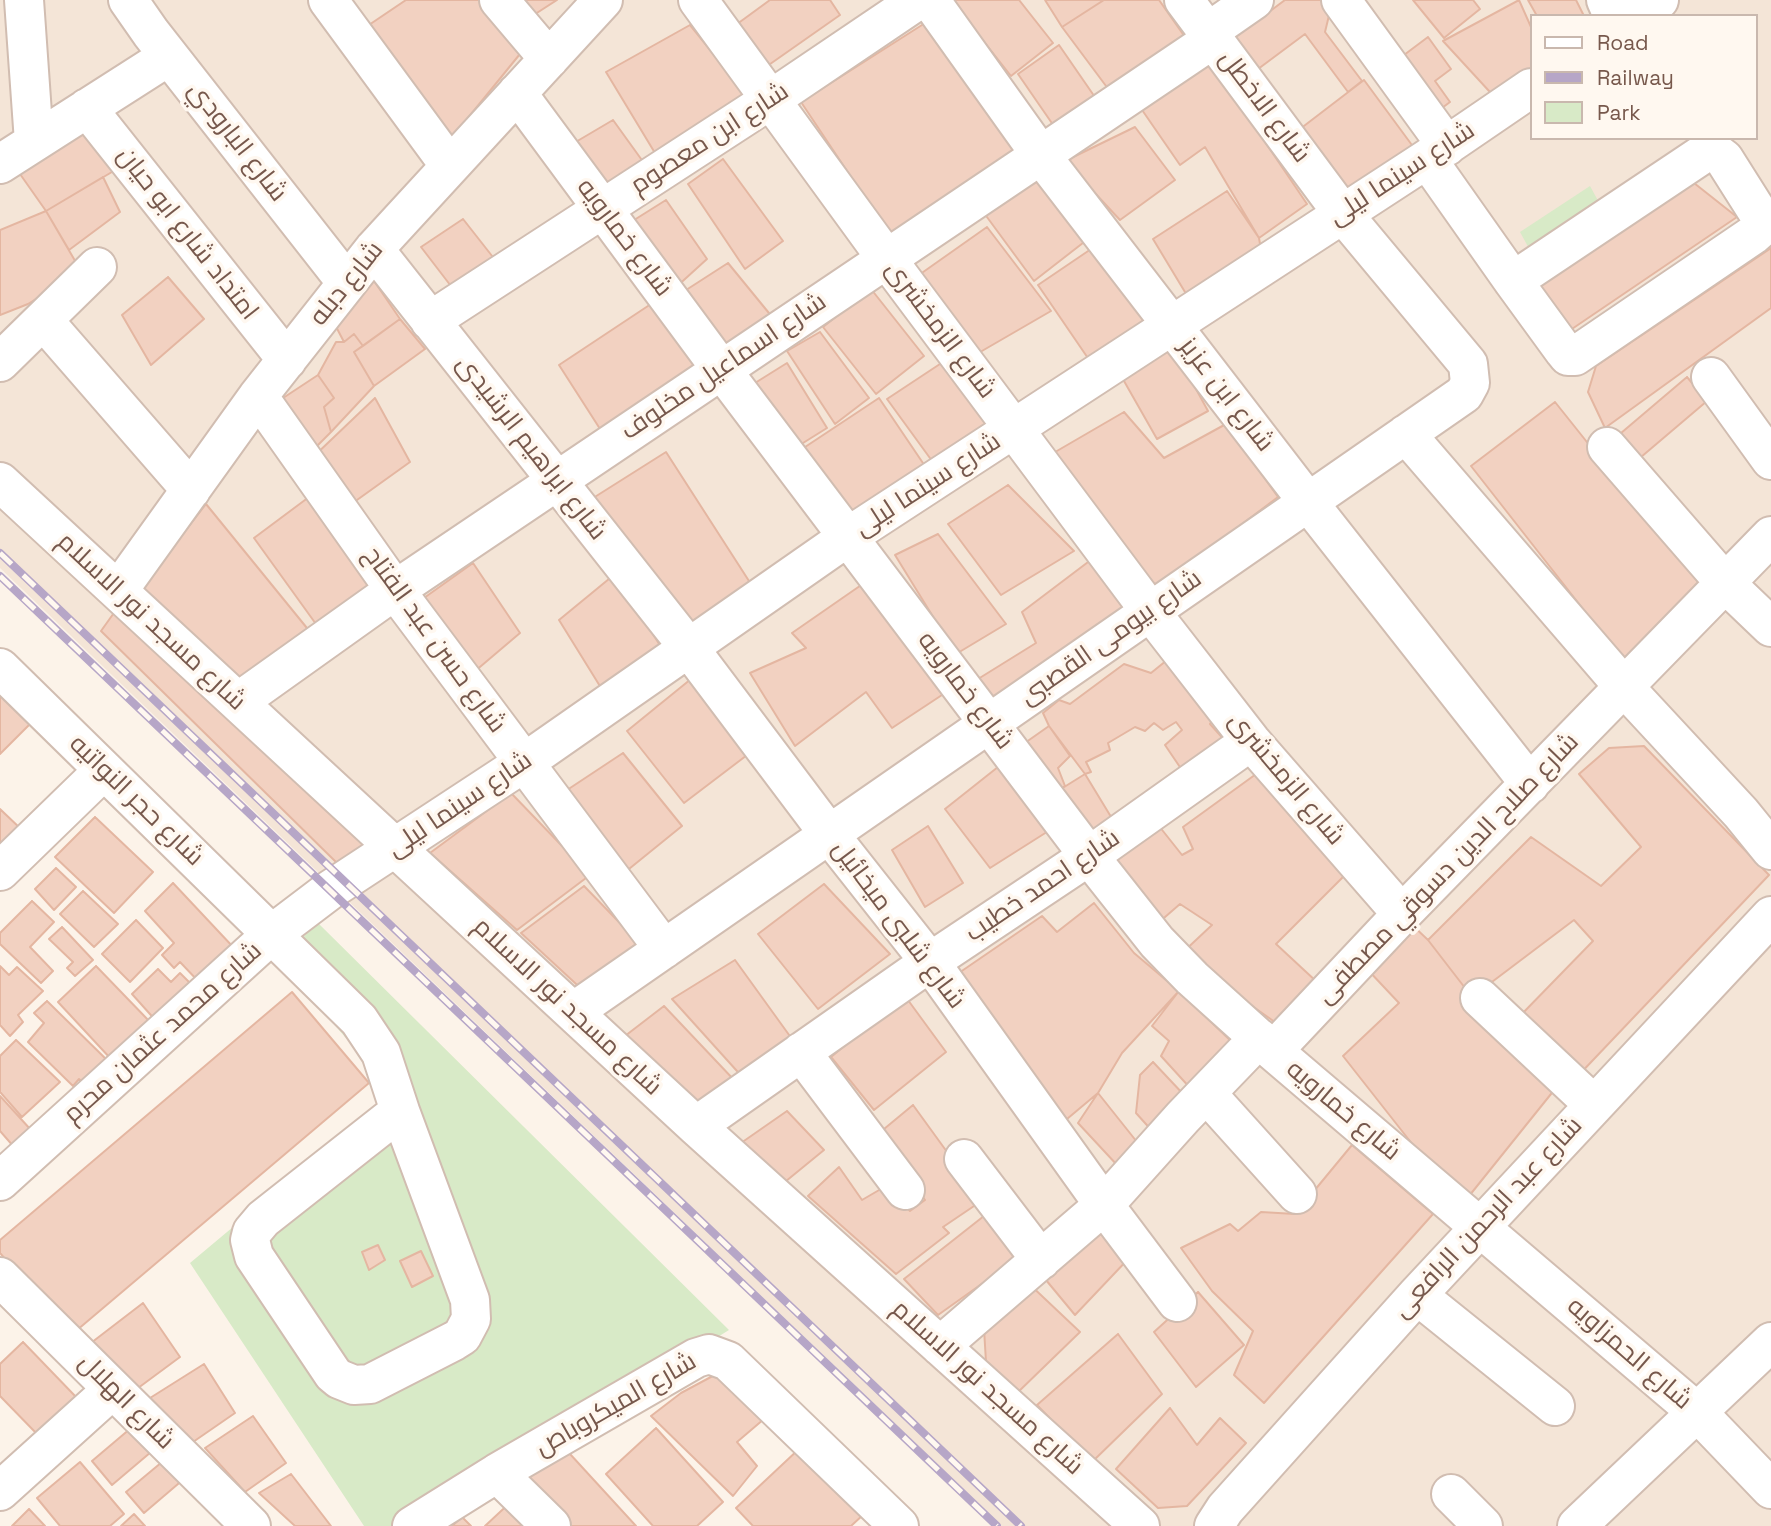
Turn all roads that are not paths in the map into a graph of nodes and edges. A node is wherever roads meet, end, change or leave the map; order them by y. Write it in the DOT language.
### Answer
graph roads {
  1 [pos="24,0"];
  2 [pos="128,0"];
  3 [pos="328,0"];
  4 [pos="499,0"];
  5 [pos="603,0"];
  6 [pos="918,0"];
  7 [pos="930,0"];
  8 [pos="1184,0"];
  9 [pos="1254,0"];
  10 [pos="1341,0"];
  11 [pos="1659,0"];
  12 [pos="703,2"];
  13 [pos="1639,14"];
  14 [pos="1211,36"];
  15 [pos="169,56"];
  16 [pos="549,59"];
  17 [pos="1530,89"];
  18 [pos="517,93"];
  19 [pos="770,100"];
  20 [pos="87,108"];
  21 [pos="34,142"];
  22 [pos="1437,153"];
  23 [pos="1040,155"];
  24 [pos="0,164"];
  25 [pos="450,166"];
  26 [pos="602,209"];
  27 [pos="1343,214"];
  28 [pos="374,249"];
  29 [pos="886,258"];
  30 [pos="97,267"];
  31 [pos="1513,281"];
  32 [pos="347,283"];
  33 [pos="43,320"];
  34 [pos="430,321"];
  35 [pos="1172,325"];
  36 [pos="287,360"];
  37 [pos="0,362"];
  38 [pos="721,369"];
  39 [pos="1712,377"];
  40 [pos="258,396"];
  41 [pos="1013,429"];
  42 [pos="1406,434"];
  43 [pos="1607,447"];
  44 [pos="1771,460"];
  45 [pos="556,480"];
  46 [pos="0,482"];
  47 [pos="191,490"];
  48 [pos="1308,502"];
  49 [pos="1771,536"];
  50 [pos="849,537"];
  51 [pos="1726,583"];
  52 [pos="396,590"];
  53 [pos="118,591"];
  54 [pos="1150,611"];
  55 [pos="1771,627"];
  56 [pos="689,648"];
  57 [pos="0,668"];
  58 [pos="1625,688"];
  59 [pos="238,702"];
  60 [pos="989,722"];
  61 [pos="1251,741"];
  62 [pos="525,762"];
  63 [pos="104,770"];
  64 [pos="1530,784"];
  65 [pos="829,834"];
  66 [pos="395,848"];
  67 [pos="1771,850"];
  68 [pos="1089,856"];
  69 [pos="0,871"];
  70 [pos="330,890"];
  71 [pos="1402,914"];
  72 [pos="1771,916"];
  73 [pos="272,934"];
  74 [pos="664,949"];
  75 [pos="930,962"];
  76 [pos="1480,998"];
  77 [pos="573,1012"];
  78 [pos="1266,1045"];
  79 [pos="801,1052"];
  80 [pos="1206,1093"];
  81 [pos="1593,1104"];
  82 [pos="400,1111"];
  83 [pos="696,1126"];
  84 [pos="964,1159"];
  85 [pos="0,1181"];
  86 [pos="905,1190"];
  87 [pos="1297,1194"];
  88 [pos="1104,1205"];
  89 [pos="1481,1227"];
  90 [pos="1041,1259"];
  91 [pos="0,1277"];
  92 [pos="1417,1295"];
  93 [pos="1177,1302"];
  94 [pos="1771,1342"];
  95 [pos="940,1346"];
  96 [pos="113,1389"];
  97 [pos="1555,1406"];
  98 [pos="1698,1413"];
  99 [pos="497,1473"];
  100 [pos="1771,1489"];
  101 [pos="0,1491"];
  102 [pos="1451,1494"];
  103 [pos="1227,1520"];
  104 [pos="884,1521"];
  105 [pos="247,1525"];
  106 [pos="412,1526"];
  107 [pos="551,1526"];
  108 [pos="1140,1526"];
  109 [pos="1483,1526"];
  110 [pos="1577,1526"];
  1 -- 21 [label="street"];
  2 -- 15 [label="street, شارع البارودي"];
  3 -- 25 [label="street"];
  4 -- 16 [label="street"];
  5 -- 16 [label="street, شارع دبله"];
  6 -- 19 [label="street, شارع ابن معصوم"];
  7 -- 23 [label="street, شارع ابن عزيز"];
  8 -- 14 [label="street, شارع الاخطل"];
  9 -- 14 [label="street, شارع اسماعيل مخلوف"];
  10 -- 22 [label="street"];
  11 -- 13 [label="street"];
  12 -- 19 [label="street, شارع الزمخشرى"];
  14 -- 23 [label="street, شارع اسماعيل مخلوف"];
  14 -- 27 [label="street, شارع الاخطل"];
  15 -- 20 [label="street"];
  15 -- 32 [label="street, شارع البارودي"];
  16 -- 18 [label="street, شارع دبله"];
  17 -- 22 [label="street, شارع سينما ليلى"];
  18 -- 25 [label="street, شارع دبله"];
  18 -- 26 [label="street, شارع خمارويه"];
  19 -- 26 [label="street, شارع ابن معصوم"];
  19 -- 29 [label="street, شارع الزمخشرى"];
  20 -- 21 [label="street"];
  20 -- 36 [label="street, امتداد شارع ابو حيان"];
  21 -- 24 [label="street"];
  22 -- 27 [label="street, شارع سينما ليلى"];
  22 -- 31 [label="street"];
  23 -- 29 [label="street, شارع اسماعيل مخلوف"];
  23 -- 35 [label="street, شارع ابن عزيز"];
  25 -- 28 [label="street, شارع دبله"];
  26 -- 34 [label="street, شارع ابن معصوم"];
  26 -- 38 [label="street, شارع خمارويه"];
  27 -- 35 [label="street, شارع سينما ليلى"];
  27 -- 42 [label="street, شارع بيومى القصبى"];
  28 -- 32 [label="street, شارع دبله"];
  28 -- 34 [label="street, شارع ابراهيم الرشيدى"];
  29 -- 38 [label="street, شارع اسماعيل مخلوف"];
  29 -- 41 [label="street, شارع الزمخشرى"];
  30 -- 33 [label="street"];
  31 -- 31 [label="street"];
  32 -- 36 [label="street, شارع دبله"];
  33 -- 37 [label="street"];
  33 -- 47 [label="street"];
  34 -- 45 [label="street, شارع ابراهيم الرشيدى"];
  35 -- 41 [label="street, شارع سينما ليلى"];
  35 -- 48 [label="street, شارع ابن عزيز"];
  36 -- 40 [label="street, شارع دبله"];
  38 -- 45 [label="street, شارع اسماعيل مخلوف"];
  38 -- 50 [label="street, شارع خمارويه"];
  39 -- 44 [label="street"];
  40 -- 47 [label="street, شارع دبله"];
  40 -- 52 [label="street, شارع حسن عبد الفتاح"];
  41 -- 50 [label="street, شارع سينما ليلى"];
  41 -- 54 [label="street, شارع الزمخشرى"];
  42 -- 48 [label="street, شارع بيومى القصبى"];
  42 -- 58 [label="street"];
  43 -- 51 [label="street"];
  45 -- 52 [label="street, شارع اسماعيل مخلوف"];
  45 -- 56 [label="street, شارع ابراهيم الرشيدى"];
  46 -- 53 [label="street, شارع مسجد نور الاسلام"];
  47 -- 53 [label="street, شارع دبله"];
  48 -- 54 [label="street, شارع بيومى القصبى"];
  48 -- 64 [label="street, شارع ابن عزيز"];
  49 -- 51 [label="street, شارع صلاح الدين دسوقي مصطفى"];
  50 -- 56 [label="street, شارع سينما ليلى"];
  50 -- 60 [label="street, شارع خمارويه"];
  51 -- 55 [label="street"];
  51 -- 58 [label="street, شارع صلاح الدين دسوقي مصطفى"];
  52 -- 59 [label="street, شارع اسماعيل مخلوف"];
  52 -- 62 [label="street, شارع حسن عبد الفتاح"];
  53 -- 59 [label="street, شارع مسجد نور الاسلام"];
  54 -- 60 [label="street, شارع بيومى القصبى"];
  54 -- 61 [label="street, شارع الزمخشرى"];
  56 -- 62 [label="street, شارع سينما ليلى"];
  56 -- 65 [label="street, شارع شلبى ميخائيل"];
  57 -- 63 [label="street, شارع حجر النواتيه"];
  58 -- 64 [label="street, شارع صلاح الدين دسوقي مصطفى"];
  58 -- 67 [label="street"];
  59 -- 66 [label="street, شارع مسجد نور الاسلام"];
  60 -- 65 [label="street, شارع بيومى القصبى"];
  60 -- 68 [label="street, شارع خمارويه"];
  61 -- 68 [label="street, شارع احمد خطيب"];
  61 -- 71 [label="street, شارع الزمخشرى"];
  62 -- 66 [label="street, شارع سينما ليلى"];
  62 -- 74 [label="street, شارع حسن عبد الفتاح"];
  63 -- 69 [label="street"];
  63 -- 73 [label="street, شارع حجر النواتيه"];
  64 -- 71 [label="street, شارع صلاح الدين دسوقي مصطفى"];
  65 -- 74 [label="street, شارع بيومى القصبى"];
  65 -- 75 [label="street, شارع شلبى ميخائيل"];
  66 -- 70 [label="street, شارع سينما ليلى"];
  66 -- 77 [label="street, شارع مسجد نور الاسلام"];
  68 -- 75 [label="street, شارع احمد خطيب"];
  68 -- 78 [label="street, شارع خمارويه"];
  70 -- 73 [label="street, شارع محمد عثمان محرم"];
  71 -- 78 [label="street, شارع صلاح الدين دسوقي مصطفى"];
  72 -- 81 [label="street, شارع عبد الرحمن الرافعى"];
  73 -- 82 [label="street, شارع حجر النواتيه"];
  73 -- 85 [label="street, شارع محمد عثمان محرم"];
  74 -- 77 [label="street, شارع بيومى القصبى"];
  75 -- 79 [label="street, شارع احمد خطيب"];
  75 -- 88 [label="street, شارع شلبى ميخائيل"];
  76 -- 81 [label="street"];
  77 -- 83 [label="street, شارع مسجد نور الاسلام"];
  78 -- 80 [label="street, شارع صلاح الدين دسوقي مصطفى"];
  78 -- 89 [label="street, شارع خمارويه"];
  79 -- 83 [label="street, شارع احمد خطيب"];
  79 -- 86 [label="street"];
  80 -- 87 [label="street"];
  80 -- 88 [label="street, شارع صلاح الدين دسوقي مصطفى"];
  81 -- 89 [label="street, شارع عبد الرحمن الرافعى"];
  82 -- 82 [label="street, شارع حجر النواتيه"];
  83 -- 95 [label="street, شارع مسجد نور الاسلام"];
  84 -- 90 [label="street"];
  88 -- 90 [label="street, شارع صلاح الدين دسوقي مصطفى"];
  88 -- 93 [label="street, شارع شلبى ميخائيل"];
  89 -- 92 [label="street, شارع عبد الرحمن الرافعى"];
  89 -- 98 [label="street, شارع الحمزاويه"];
  90 -- 95 [label="street, شارع صلاح الدين دسوقي مصطفى"];
  91 -- 96 [label="street, شارع الهلال"];
  92 -- 97 [label="street"];
  92 -- 103 [label="street, شارع عبد الرحمن الرافعى"];
  94 -- 98 [label="street"];
  95 -- 108 [label="street, شارع مسجد نور الاسلام"];
  96 -- 101 [label="street"];
  96 -- 105 [label="street, شارع الهلال"];
  98 -- 100 [label="street, شارع الحمزاويه"];
  98 -- 110 [label="street"];
  99 -- 104 [label="street, شارع الميكروباص"];
  99 -- 106 [label="street, شارع الميكروباص"];
  99 -- 107 [label="street"];
  102 -- 109 [label="street"];
}
